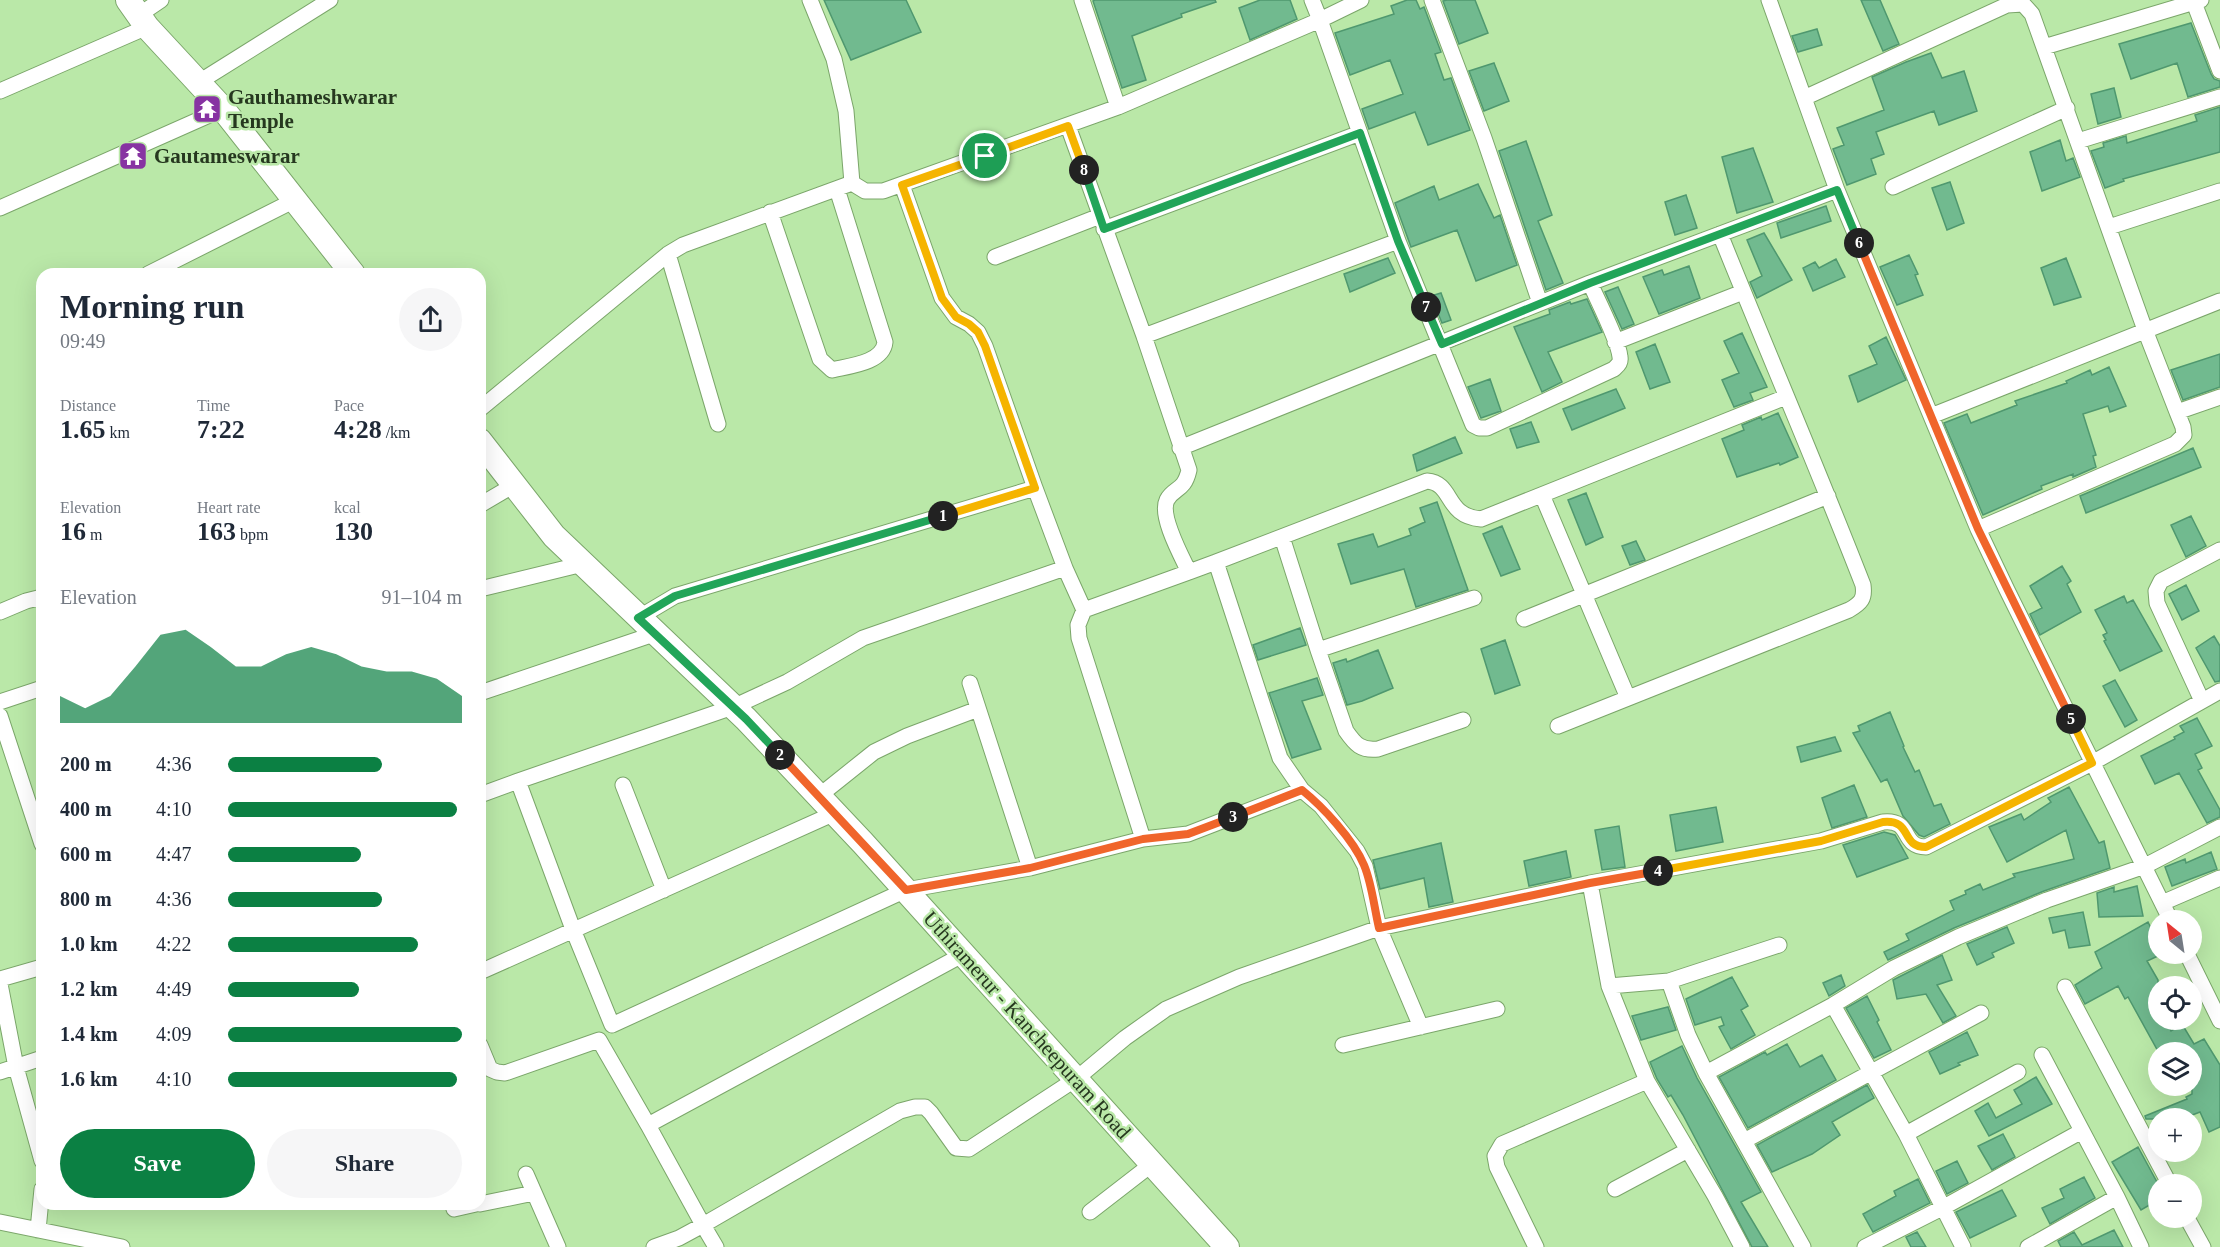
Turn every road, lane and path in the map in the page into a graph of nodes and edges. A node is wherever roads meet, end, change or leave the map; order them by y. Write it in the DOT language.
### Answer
graph roads {
  1 [pos="161,0"];
  2 [pos="330,0"];
  3 [pos="810,0"];
  4 [pos="1082,0"];
  5 [pos="1312,0"];
  6 [pos="1361,0"];
  7 [pos="1432,0"];
  8 [pos="1769,0"];
  9 [pos="2196,1"];
  10 [pos="138,14"];
  11 [pos="1320,20"];
  12 [pos="2044,47"];
  13 [pos="2220,71"];
  14 [pos="199,82"];
  15 [pos="0,91"];
  16 [pos="2220,97"];
  17 [pos="1804,98"];
  18 [pos="1118,107"];
  19 [pos="2067,108"];
  20 [pos="223,109"];
  21 [pos="1068,126"];
  22 [pos="1360,133"];
  23 [pos="2078,141"];
  24 [pos="852,183"];
  25 [pos="902,185"];
  26 [pos="1893,187"];
  27 [pos="837,189"];
  28 [pos="1837,190"];
  29 [pos="2220,191"];
  30 [pos="296,200"];
  31 [pos="0,208"];
  32 [pos="770,212"];
  33 [pos="1102,222"];
  34 [pos="2109,227"];
  35 [pos="1719,234"];
  36 [pos="1398,241"];
  37 [pos="668,254"];
  38 [pos="995,257"];
  39 [pos="160,268"];
  40 [pos="348,268"];
  41 [pos="1590,283"];
  42 [pos="1743,292"];
  43 [pos="2220,301"];
  44 [pos="1540,303"];
  45 [pos="2145,330"];
  46 [pos="1143,336"];
  47 [pos="1615,342"];
  48 [pos="1442,344"];
  49 [pos="2220,397"];
  50 [pos="1786,398"];
  51 [pos="486,404"];
  52 [pos="2177,412"];
  53 [pos="1931,416"];
  54 [pos="718,424"];
  55 [pos="1180,448"];
  56 [pos="486,449"];
  57 [pos="514,485"];
  58 [pos="1035,488"];
  59 [pos="1542,495"];
  60 [pos="1828,496"];
  61 [pos="486,501"];
  62 [pos="1978,529"];
  63 [pos="1282,537"];
  64 [pos="2220,550"];
  65 [pos="1216,562"];
  66 [pos="583,564"];
  67 [pos="1065,568"];
  68 [pos="1189,572"];
  69 [pos="486,588"];
  70 [pos="1584,595"];
  71 [pos="36,598"];
  72 [pos="1474,598"];
  73 [pos="1084,610"];
  74 [pos="0,612"];
  75 [pos="638,618"];
  76 [pos="1524,619"];
  77 [pos="657,633"];
  78 [pos="1318,650"];
  79 [pos="969,683"];
  80 [pos="36,690"];
  81 [pos="486,691"];
  82 [pos="2220,691"];
  83 [pos="1628,698"];
  84 [pos="2202,701"];
  85 [pos="0,702"];
  86 [pos="734,707"];
  87 [pos="978,709"];
  88 [pos="0,716"];
  89 [pos="1463,720"];
  90 [pos="1558,726"];
  91 [pos="2092,763"];
  92 [pos="518,782"];
  93 [pos="623,785"];
  94 [pos="1302,790"];
  95 [pos="486,793"];
  96 [pos="827,805"];
  97 [pos="36,826"];
  98 [pos="2220,827"];
  99 [pos="1143,839"];
  100 [pos="2145,866"];
  101 [pos="1030,868"];
  102 [pos="2220,878"];
  103 [pos="1590,883"];
  104 [pos="664,890"];
  105 [pos="906,890"];
  106 [pos="2162,903"];
  107 [pos="2166,910"];
  108 [pos="1379,928"];
  109 [pos="574,932"];
  110 [pos="1779,945"];
  111 [pos="960,951"];
  112 [pos="2192,964"];
  113 [pos="486,969"];
  114 [pos="36,970"];
  115 [pos="0,979"];
  116 [pos="1669,981"];
  117 [pos="0,984"];
  118 [pos="1610,986"];
  119 [pos="2065,987"];
  120 [pos="1833,1005"];
  121 [pos="1497,1009"];
  122 [pos="1981,1013"];
  123 [pos="2220,1021"];
  124 [pos="612,1025"];
  125 [pos="1421,1027"];
  126 [pos="598,1040"];
  127 [pos="1343,1045"];
  128 [pos="2042,1055"];
  129 [pos="486,1059"];
  130 [pos="36,1060"];
  131 [pos="16,1066"];
  132 [pos="0,1072"];
  133 [pos="1871,1072"];
  134 [pos="2018,1072"];
  135 [pos="1706,1073"];
  136 [pos="1076,1079"];
  137 [pos="1647,1081"];
  138 [pos="648,1125"];
  139 [pos="2082,1131"];
  140 [pos="1906,1134"];
  141 [pos="36,1139"];
  142 [pos="1744,1141"];
  143 [pos="1689,1150"];
  144 [pos="1152,1164"];
  145 [pos="526,1174"];
  146 [pos="2164,1174"];
  147 [pos="1615,1189"];
  148 [pos="534,1192"];
  149 [pos="2117,1197"];
  150 [pos="486,1202"];
  151 [pos="1944,1207"];
  152 [pos="40,1210"];
  153 [pos="1090,1212"];
  154 [pos="0,1222"];
  155 [pos="703,1225"];
  156 [pos="2192,1228"];
  157 [pos="38,1230"];
  158 [pos="122,1247"];
  159 [pos="558,1247"];
  160 [pos="654,1247"];
  161 [pos="716,1247"];
  162 [pos="1227,1247"];
  163 [pos="1536,1247"];
  164 [pos="1742,1247"];
  165 [pos="1803,1247"];
  166 [pos="1865,1247"];
  167 [pos="1964,1247"];
  168 [pos="2028,1247"];
  169 [pos="2141,1247"];
  170 [pos="2202,1247"];
  1 -- 10 [label="street"];
  2 -- 14 [label="street"];
  3 -- 24 [label="street"];
  4 -- 18 [label="street"];
  5 -- 11 [label="street"];
  6 -- 11 [label="street"];
  7 -- 44 [label="street"];
  8 -- 17 [label="street"];
  9 -- 12 [label="street"];
  9 -- 13 [label="street"];
  10 -- 14 [label="main road"];
  10 -- 15 [label="street"];
  11 -- 18 [label="street"];
  11 -- 22 [label="street"];
  12 -- 17 [label="street"];
  12 -- 19 [label="street"];
  14 -- 20 [label="main road"];
  16 -- 23 [label="street"];
  17 -- 28 [label="street"];
  18 -- 21 [label="street"];
  19 -- 23 [label="street"];
  19 -- 26 [label="street"];
  20 -- 30 [label="main road"];
  20 -- 31 [label="street"];
  21 -- 25 [label="street"];
  21 -- 33 [label="street"];
  22 -- 33 [label="street"];
  22 -- 36 [label="street"];
  23 -- 34 [label="street"];
  24 -- 25 [label="street"];
  24 -- 27 [label="street"];
  25 -- 58 [label="street"];
  27 -- 32 [label="street"];
  27 -- 32 [label="street"];
  28 -- 35 [label="street"];
  28 -- 53 [label="street"];
  29 -- 34 [label="street"];
  30 -- 39 [label="street"];
  30 -- 40 [label="main road"];
  32 -- 37 [label="street"];
  33 -- 38 [label="street"];
  33 -- 46 [label="street"];
  34 -- 45 [label="street"];
  35 -- 41 [label="street"];
  35 -- 42 [label="street"];
  36 -- 46 [label="street"];
  36 -- 48 [label="street"];
  37 -- 51 [label="street"];
  37 -- 54 [label="street"];
  41 -- 44 [label="street"];
  41 -- 47 [label="street"];
  42 -- 47 [label="street"];
  42 -- 50 [label="street"];
  43 -- 45 [label="street"];
  44 -- 48 [label="street"];
  45 -- 52 [label="street"];
  45 -- 53 [label="street"];
  46 -- 55 [label="street"];
  47 -- 48 [label="street"];
  48 -- 55 [label="street"];
  49 -- 52 [label="street"];
  50 -- 59 [label="street"];
  50 -- 60 [label="street"];
  52 -- 62 [label="street"];
  53 -- 62 [label="street"];
  55 -- 68 [label="street"];
  56 -- 57 [label="main road, Uthiramerur - Kancheepuram Road"];
  57 -- 61 [label="street"];
  57 -- 66 [label="main road, Uthiramerur - Kancheepuram Road"];
  58 -- 67 [label="street"];
  58 -- 75 [label="street"];
  59 -- 63 [label="street"];
  59 -- 70 [label="street"];
  60 -- 70 [label="street"];
  60 -- 83 [label="street"];
  62 -- 91 [label="street"];
  63 -- 65 [label="street"];
  63 -- 78 [label="street"];
  64 -- 84 [label="street"];
  65 -- 68 [label="street"];
  65 -- 94 [label="street"];
  66 -- 69 [label="street"];
  66 -- 75 [label="main road, Uthiramerur - Kancheepuram Road"];
  67 -- 73 [label="street"];
  67 -- 86 [label="street"];
  68 -- 73 [label="street"];
  70 -- 76 [label="street"];
  70 -- 83 [label="street"];
  71 -- 74 [label="street"];
  72 -- 78 [label="street"];
  73 -- 99 [label="street"];
  75 -- 77 [label="main road, Uthiramerur - Kancheepuram Road"];
  77 -- 81 [label="street"];
  77 -- 86 [label="main road, Uthiramerur - Kancheepuram Road"];
  78 -- 89 [label="street"];
  79 -- 87 [label="street"];
  80 -- 85 [label="street"];
  82 -- 84 [label="street"];
  83 -- 90 [label="street"];
  84 -- 91 [label="street"];
  86 -- 92 [label="street"];
  86 -- 96 [label="main road, Uthiramerur - Kancheepuram Road"];
  87 -- 96 [label="street"];
  87 -- 101 [label="street"];
  88 -- 97 [label="street"];
  91 -- 100 [label="street"];
  91 -- 103 [label="street"];
  92 -- 95 [label="street"];
  92 -- 109 [label="street"];
  93 -- 104 [label="street"];
  94 -- 99 [label="street"];
  94 -- 108 [label="street"];
  96 -- 104 [label="street"];
  96 -- 105 [label="main road, Uthiramerur - Kancheepuram Road"];
  98 -- 100 [label="street"];
  99 -- 101 [label="street"];
  100 -- 106 [label="street"];
  100 -- 120 [label="street"];
  101 -- 105 [label="street"];
  102 -- 106 [label="street"];
  103 -- 108 [label="street"];
  103 -- 118 [label="street"];
  104 -- 109 [label="street"];
  105 -- 111 [label="main road, Uthiramerur - Kancheepuram Road"];
  105 -- 124 [label="street"];
  106 -- 107 [label="street"];
  108 -- 125 [label="street"];
  108 -- 136 [label="street"];
  109 -- 113 [label="street"];
  109 -- 124 [label="street"];
  110 -- 116 [label="street"];
  111 -- 136 [label="main road, Uthiramerur - Kancheepuram Road"];
  111 -- 138 [label="street"];
  112 -- 123 [label="street"];
  114 -- 115 [label="street"];
  116 -- 118 [label="street"];
  116 -- 135 [label="street"];
  117 -- 131 [label="street"];
  118 -- 137 [label="street"];
  119 -- 146 [label="street"];
  120 -- 133 [label="street"];
  120 -- 135 [label="street"];
  121 -- 125 [label="street"];
  122 -- 133 [label="street"];
  124 -- 126 [label="street"];
  125 -- 127 [label="street"];
  126 -- 129 [label="street"];
  126 -- 138 [label="street"];
  128 -- 139 [label="street"];
  130 -- 131 [label="street"];
  131 -- 132 [label="street"];
  131 -- 141 [label="street"];
  133 -- 140 [label="street"];
  133 -- 142 [label="street"];
  134 -- 140 [label="street"];
  135 -- 142 [label="street"];
  136 -- 144 [label="main road, Uthiramerur - Kancheepuram Road"];
  136 -- 155 [label="street"];
  137 -- 143 [label="street"];
  137 -- 163 [label="street"];
  138 -- 155 [label="street"];
  139 -- 149 [label="street"];
  139 -- 151 [label="street"];
  140 -- 151 [label="street"];
  142 -- 165 [label="street"];
  143 -- 147 [label="street"];
  143 -- 164 [label="street"];
  144 -- 153 [label="street"];
  144 -- 162 [label="main road, Uthiramerur - Kancheepuram Road"];
  145 -- 148 [label="street"];
  148 -- 150 [label="street"];
  148 -- 159 [label="street"];
  149 -- 168 [label="street"];
  149 -- 169 [label="street"];
  151 -- 166 [label="street"];
  151 -- 167 [label="street"];
  152 -- 157 [label="street"];
  154 -- 157 [label="street"];
  155 -- 160 [label="street"];
  155 -- 161 [label="street"];
  156 -- 170 [label="street"];
  157 -- 158 [label="street"];
}
